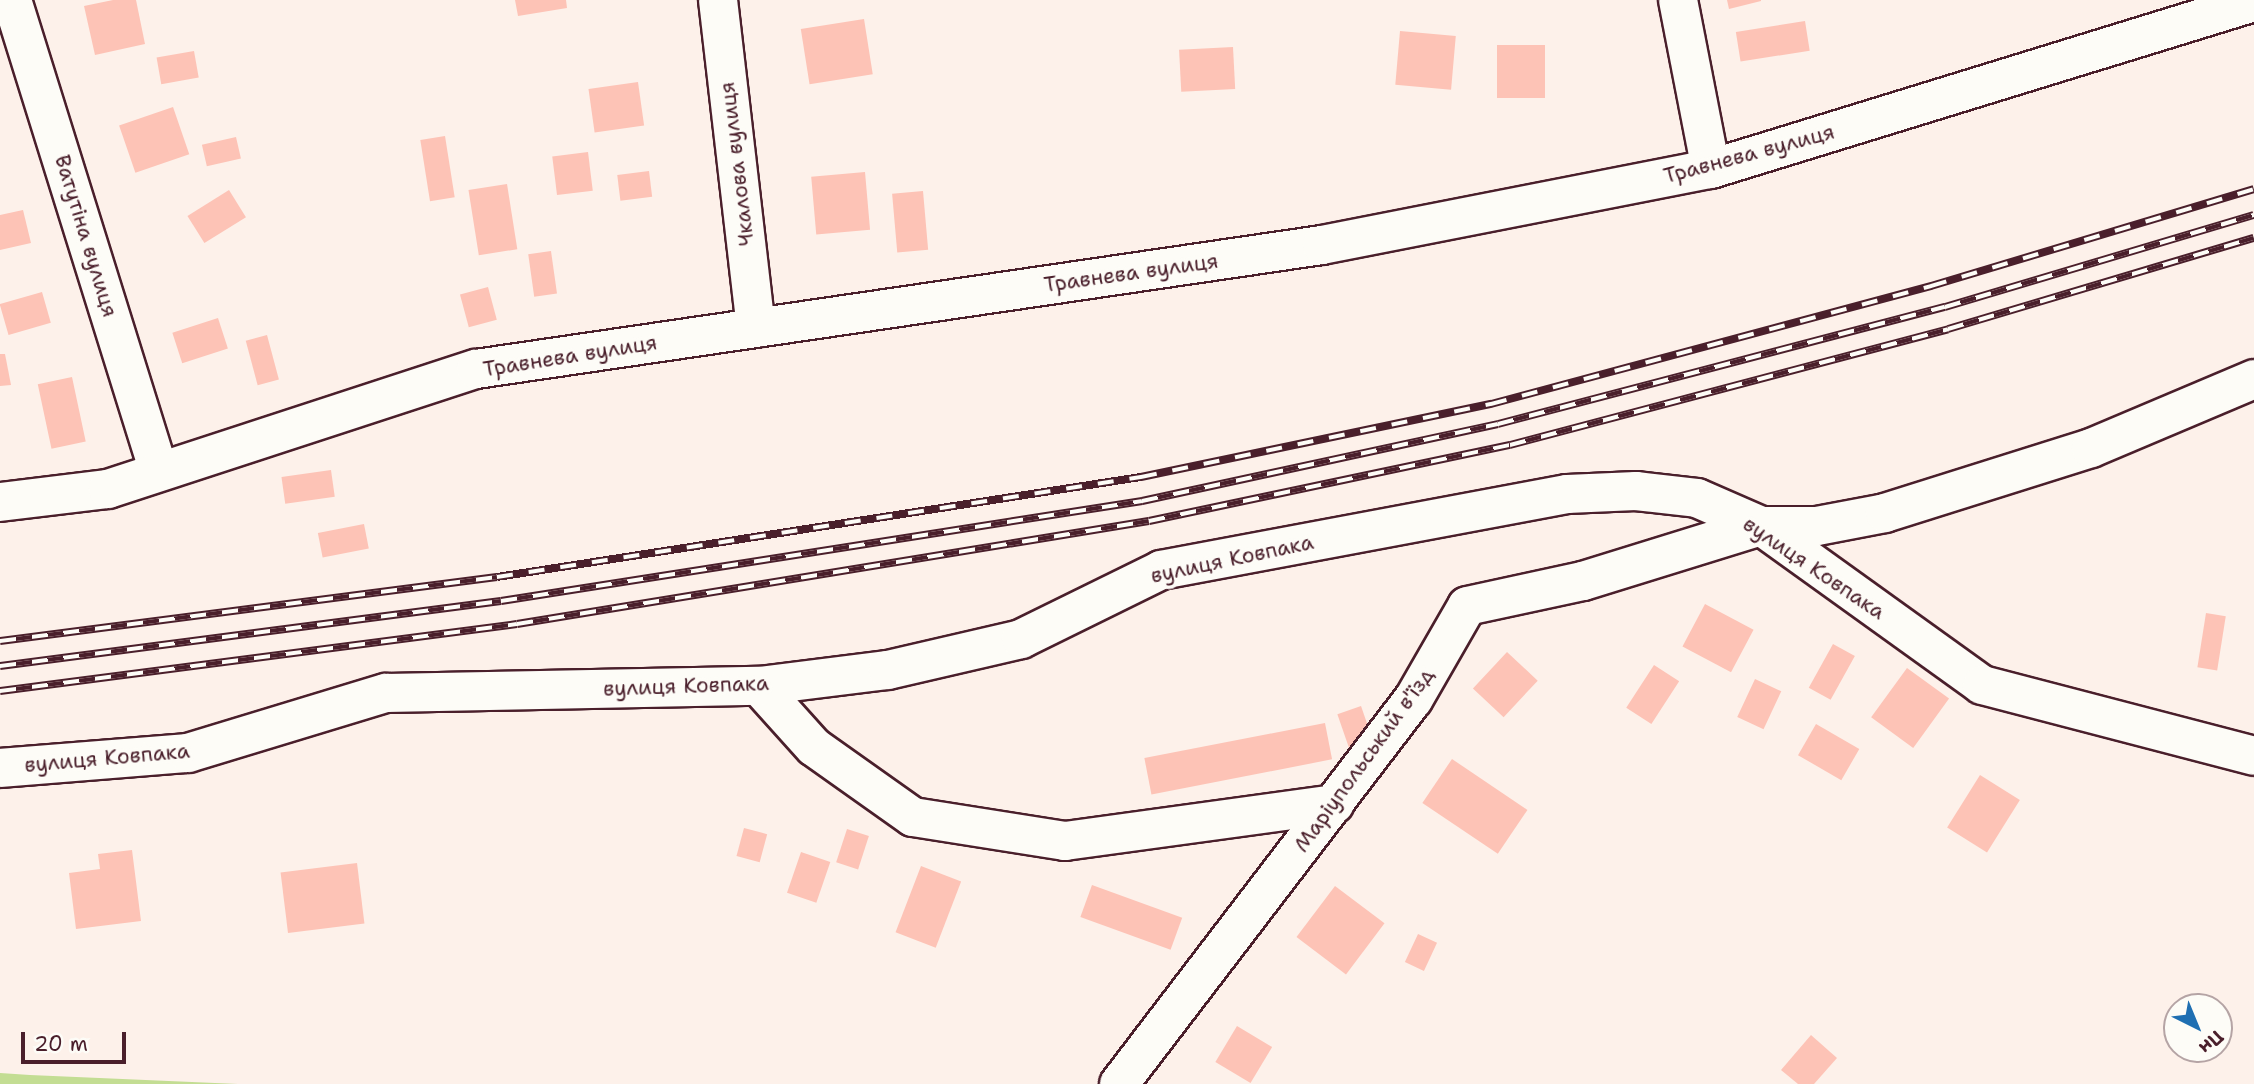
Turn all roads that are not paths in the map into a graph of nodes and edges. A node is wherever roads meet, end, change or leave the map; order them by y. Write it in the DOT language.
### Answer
graph roads {
  1 [pos="12,0"];
  2 [pos="718,0"];
  3 [pos="1678,0"];
  4 [pos="2254,2"];
  5 [pos="1711,169"];
  6 [pos="756,328"];
  7 [pos="2254,379"];
  8 [pos="159,472"];
  9 [pos="0,502"];
  10 [pos="1761,526"];
  11 [pos="759,686"];
  12 [pos="2254,756"];
  13 [pos="0,768"];
  14 [pos="1334,804"];
  15 [pos="1119,1084"];
  1 -- 8 [label="street, Ватутіна вулиця"];
  2 -- 6 [label="street, Чкалова вулиця"];
  3 -- 5 [label="street"];
  4 -- 5 [label="street, Травнева вулиця"];
  5 -- 6 [label="street, Травнева вулиця"];
  6 -- 8 [label="street, Травнева вулиця"];
  7 -- 10 [label="street"];
  8 -- 9 [label="street, Травнева вулиця"];
  10 -- 11 [label="street, вулиця Ковпака"];
  10 -- 12 [label="street, вулиця Ковпака"];
  10 -- 14 [label="street, Маріупольський в'їзд"];
  11 -- 13 [label="street, вулиця Ковпака"];
  11 -- 14 [label="street"];
  14 -- 15 [label="street, Маріупольський в'їзд"];
}
